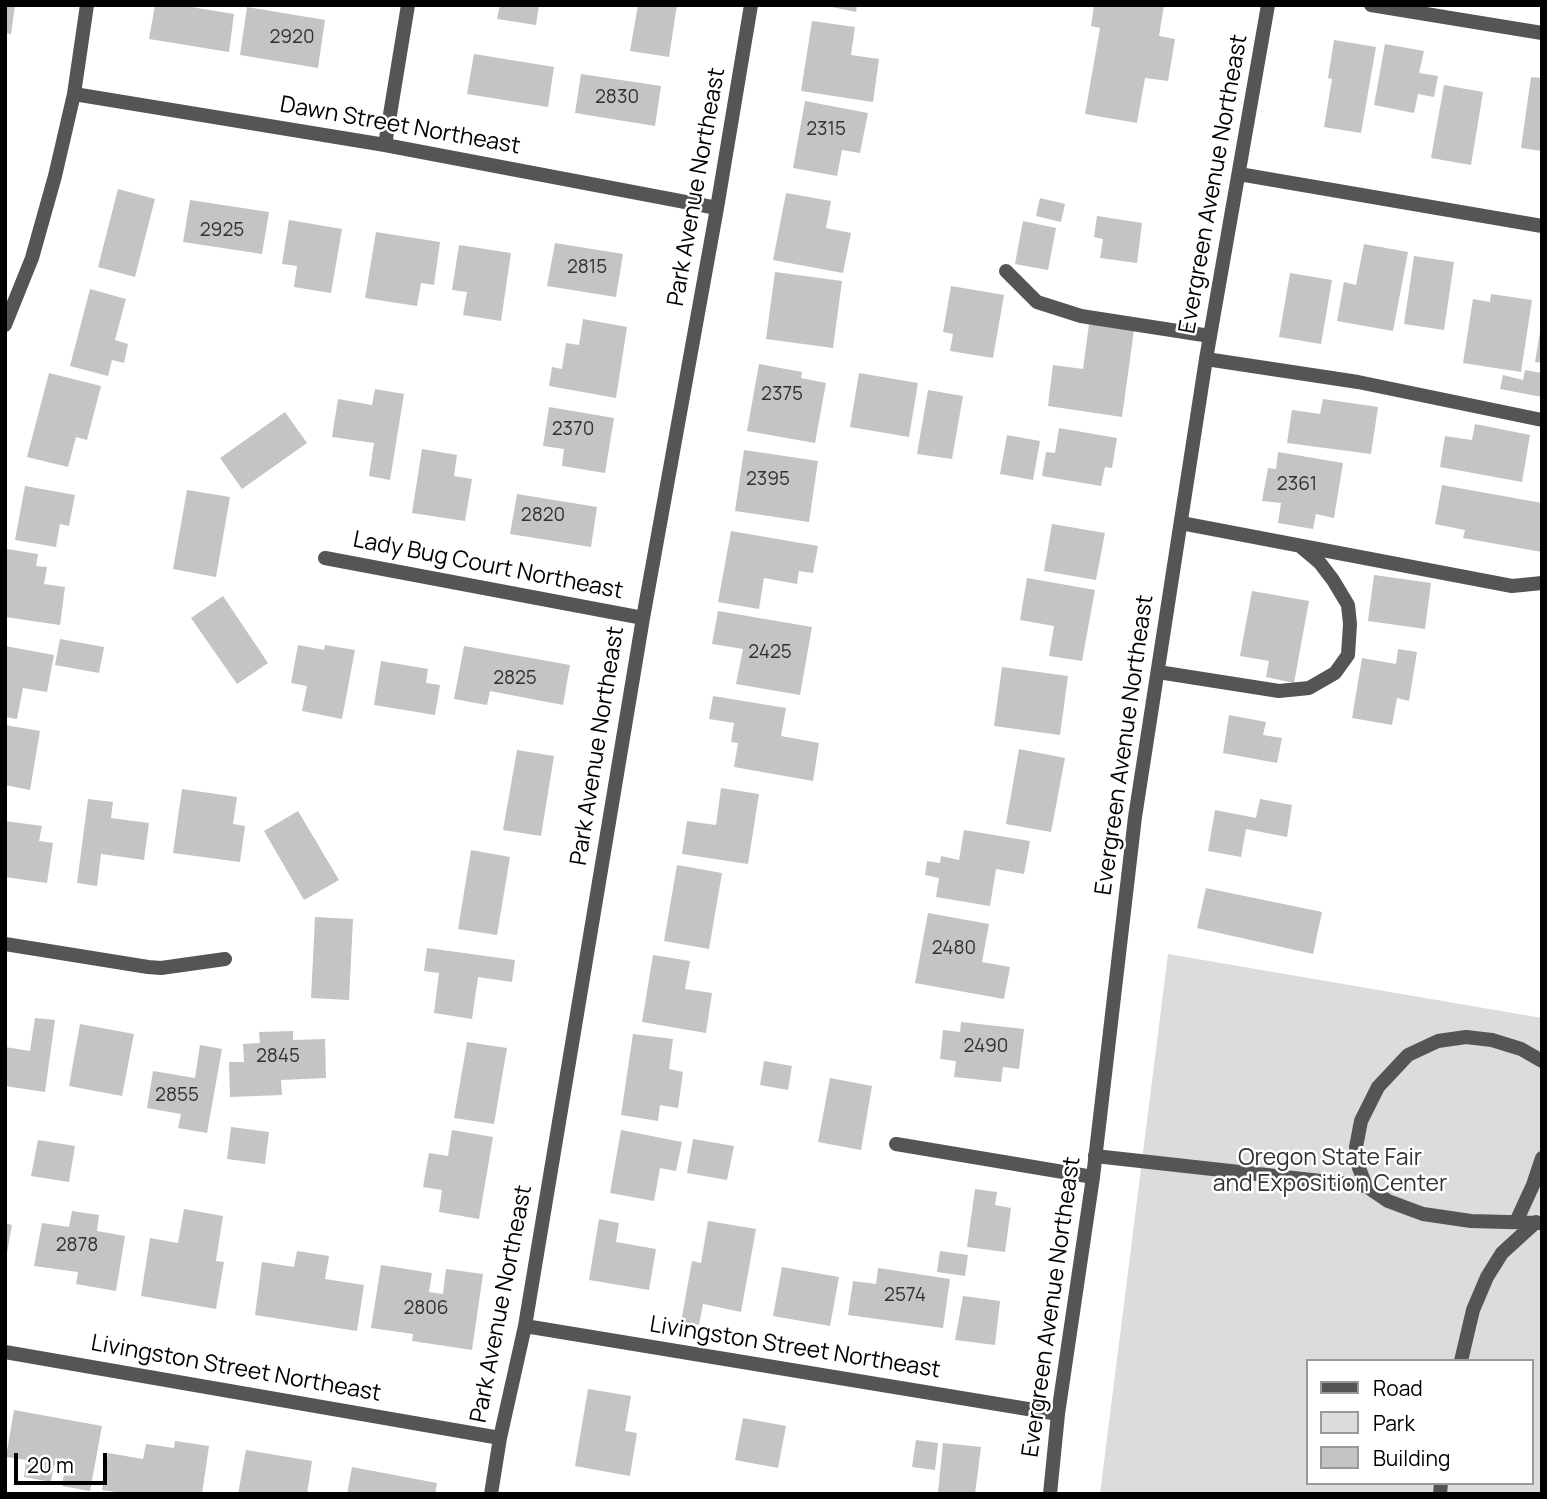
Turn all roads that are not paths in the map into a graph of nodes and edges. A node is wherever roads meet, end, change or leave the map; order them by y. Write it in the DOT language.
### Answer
graph roads {
  1 [pos="87,5"];
  2 [pos="408,5"];
  3 [pos="751,5"];
  4 [pos="1268,5"];
  5 [pos="1371,5"];
  6 [pos="1542,33"];
  7 [pos="74,94"];
  8 [pos="385,145"];
  9 [pos="1239,174"];
  10 [pos="718,208"];
  11 [pos="1542,226"];
  12 [pos="1006,271"];
  13 [pos="5,326"];
  14 [pos="1210,336"];
  15 [pos="1206,359"];
  16 [pos="1542,420"];
  17 [pos="1181,523"];
  18 [pos="1298,545"];
  19 [pos="325,558"];
  20 [pos="1542,583"];
  21 [pos="643,618"];
  22 [pos="1158,672"];
  23 [pos="5,944"];
  24 [pos="225,959"];
  25 [pos="1542,1061"];
  26 [pos="895,1144"];
  27 [pos="1095,1156"];
  28 [pos="1542,1158"];
  29 [pos="1093,1177"];
  30 [pos="1366,1186"];
  31 [pos="1516,1222"];
  32 [pos="1539,1223"];
  33 [pos="525,1326"];
  34 [pos="5,1352"];
  35 [pos="1461,1359"];
  36 [pos="1059,1414"];
  37 [pos="500,1438"];
  38 [pos="491,1494"];
  39 [pos="1050,1494"];
  1 -- 7 [label="street"];
  2 -- 8 [label="street"];
  3 -- 10 [label="street, Park Avenue Northeast"];
  4 -- 9 [label="street, Evergreen Avenue Northeast"];
  5 -- 6 [label="street"];
  7 -- 8 [label="street, Dawn Street Northeast"];
  7 -- 13 [label="street"];
  8 -- 10 [label="street, Dawn Street Northeast"];
  9 -- 11 [label="street"];
  9 -- 14 [label="street, Evergreen Avenue Northeast"];
  10 -- 21 [label="street, Park Avenue Northeast"];
  12 -- 14 [label="street"];
  14 -- 15 [label="street, Evergreen Avenue Northeast"];
  15 -- 16 [label="street"];
  15 -- 17 [label="street, Evergreen Avenue Northeast"];
  17 -- 18 [label="street"];
  17 -- 22 [label="street, Evergreen Avenue Northeast"];
  18 -- 20 [label="street"];
  18 -- 22 [label="street"];
  19 -- 21 [label="street, Lady Bug Court Northeast"];
  21 -- 33 [label="street, Park Avenue Northeast"];
  22 -- 27 [label="street, Evergreen Avenue Northeast"];
  23 -- 24 [label="street"];
  25 -- 30 [label="street"];
  26 -- 29 [label="street"];
  27 -- 29 [label="street, Evergreen Avenue Northeast"];
  27 -- 30 [label="street"];
  28 -- 31 [label="street"];
  29 -- 36 [label="street, Evergreen Avenue Northeast"];
  30 -- 31 [label="street"];
  31 -- 32 [label="street"];
  32 -- 35 [label="street"];
  33 -- 36 [label="street, Livingston Street Northeast"];
  33 -- 37 [label="street, Park Avenue Northeast"];
  34 -- 37 [label="street, Livingston Street Northeast"];
  36 -- 39 [label="street, Evergreen Avenue Northeast"];
  37 -- 38 [label="street, Park Avenue Northeast"];
}
